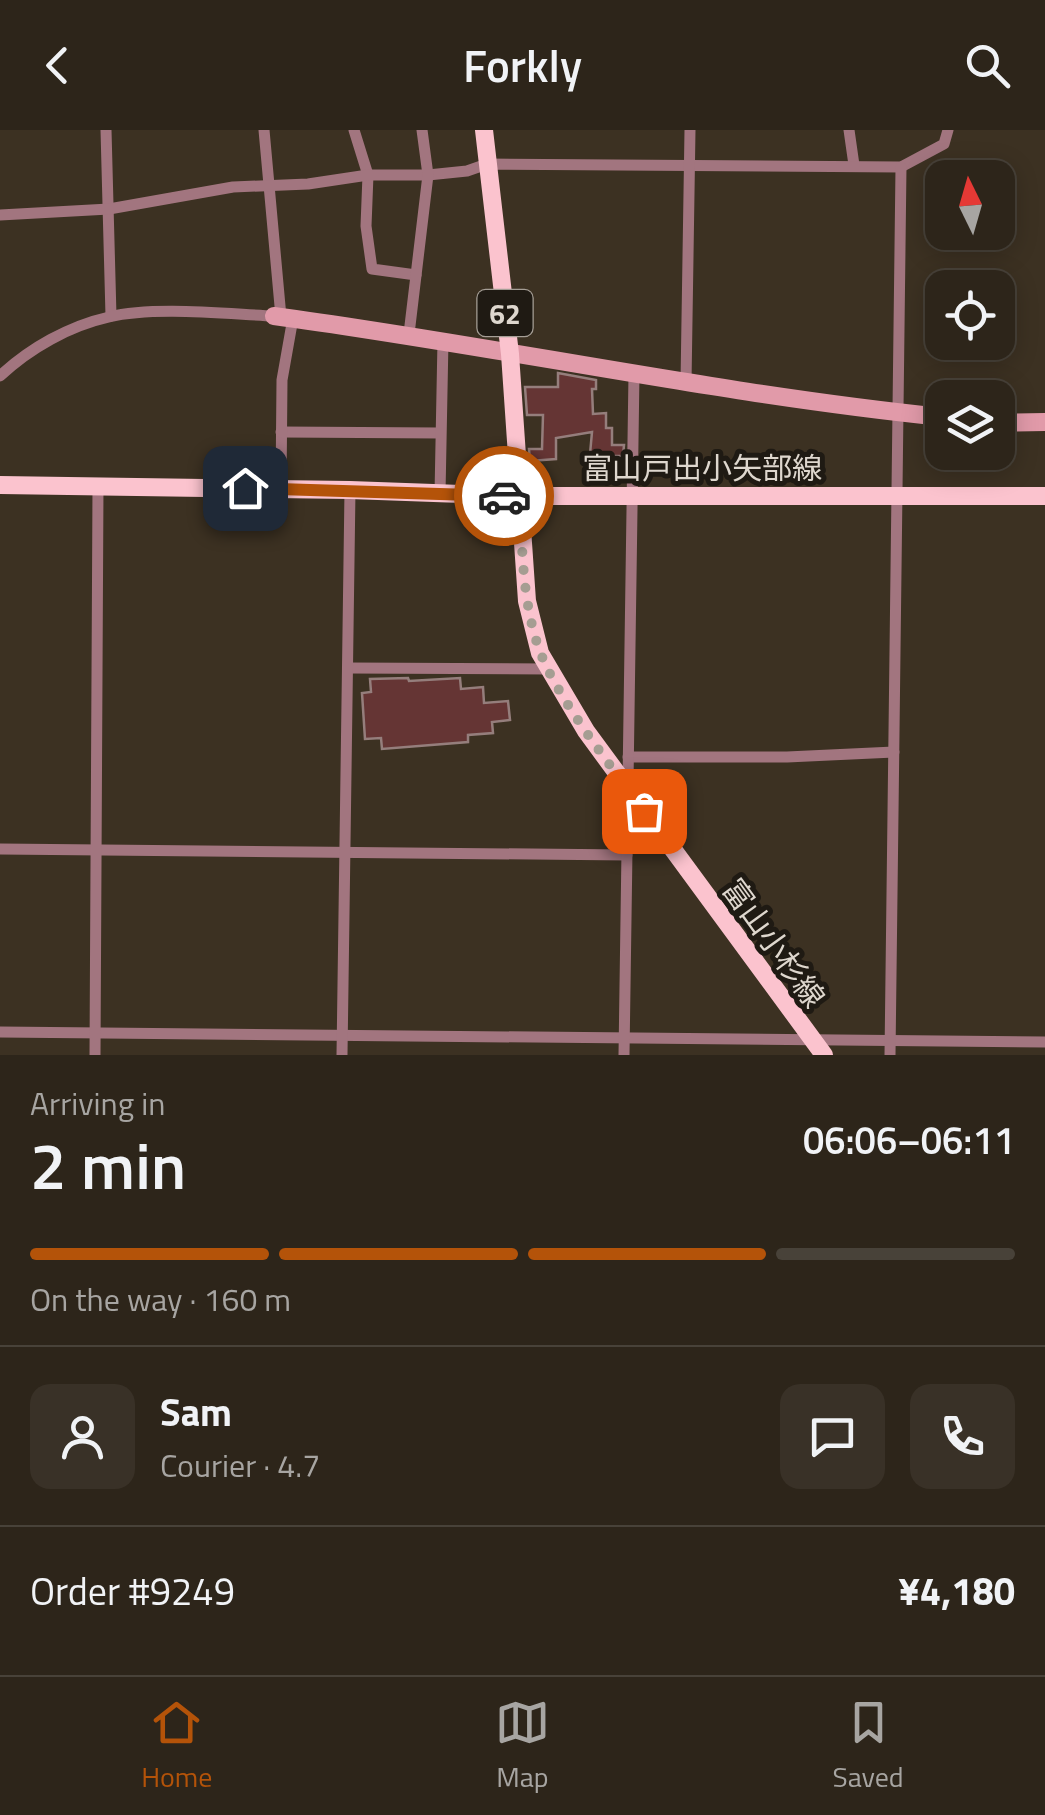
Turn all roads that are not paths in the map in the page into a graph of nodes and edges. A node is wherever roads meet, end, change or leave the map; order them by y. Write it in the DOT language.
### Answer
graph roads {
  1 [pos="106,130"];
  2 [pos="264,130"];
  3 [pos="354,130"];
  4 [pos="422,130"];
  5 [pos="484,130"];
  6 [pos="690,130"];
  7 [pos="849,130"];
  8 [pos="948,130"];
  9 [pos="488,164"];
  10 [pos="689,164"];
  11 [pos="854,165"];
  12 [pos="902,167"];
  13 [pos="428,175"];
  14 [pos="368,176"];
  15 [pos="268,186"];
  16 [pos="108,209"];
  17 [pos="0,215"];
  18 [pos="416,275"];
  19 [pos="111,316"];
  20 [pos="282,317"];
  21 [pos="409,334"];
  22 [pos="443,340"];
  23 [pos="510,354"];
  24 [pos="634,373"];
  25 [pos="0,376"];
  26 [pos="686,383"];
  27 [pos="898,413"];
  28 [pos="925,415"];
  29 [pos="1045,422"];
  30 [pos="1015,423"];
  31 [pos="281,432"];
  32 [pos="440,433"];
  33 [pos="0,485"];
  34 [pos="98,486"];
  35 [pos="281,488"];
  36 [pos="350,490"];
  37 [pos="440,494"];
  38 [pos="632,494"];
  39 [pos="898,495"];
  40 [pos="520,496"];
  41 [pos="1045,496"];
  42 [pos="348,668"];
  43 [pos="549,669"];
  44 [pos="894,752"];
  45 [pos="628,758"];
  46 [pos="627,788"];
  47 [pos="0,849"];
  48 [pos="96,850"];
  49 [pos="345,853"];
  50 [pos="627,855"];
  51 [pos="0,1032"];
  52 [pos="96,1032"];
  53 [pos="342,1036"];
  54 [pos="624,1038"];
  55 [pos="890,1040"];
  56 [pos="1045,1042"];
  57 [pos="818,1047"];
  58 [pos="95,1055"];
  59 [pos="342,1055"];
  60 [pos="624,1055"];
  61 [pos="890,1055"];
  1 -- 16 [label="street"];
  2 -- 15 [label="street"];
  3 -- 14 [label="street"];
  4 -- 13 [label="street"];
  5 -- 9 [label="main road, 富山小杉線 / 62"];
  6 -- 10 [label="street"];
  7 -- 11 [label="street"];
  8 -- 12 [label="street"];
  9 -- 10 [label="street"];
  9 -- 13 [label="street"];
  9 -- 23 [label="main road, 富山小杉線 / 62"];
  10 -- 11 [label="street"];
  10 -- 26 [label="street"];
  11 -- 12 [label="street"];
  12 -- 27 [label="street"];
  13 -- 14 [label="street"];
  13 -- 18 [label="street"];
  14 -- 15 [label="street"];
  14 -- 18 [label="street"];
  15 -- 16 [label="street"];
  15 -- 20 [label="street"];
  16 -- 17 [label="street"];
  16 -- 19 [label="street"];
  18 -- 21 [label="street"];
  19 -- 20 [label="street"];
  19 -- 25 [label="street"];
  20 -- 21 [label="street"];
  20 -- 31 [label="street"];
  21 -- 22 [label="street"];
  22 -- 23 [label="street"];
  22 -- 32 [label="street"];
  23 -- 24 [label="street"];
  23 -- 40 [label="main road, 富山小杉線 / 62"];
  24 -- 26 [label="street"];
  24 -- 38 [label="street"];
  26 -- 27 [label="street"];
  27 -- 28 [label="street"];
  27 -- 39 [label="street"];
  29 -- 30 [label="street"];
  31 -- 32 [label="street"];
  31 -- 35 [label="street"];
  32 -- 37 [label="street"];
  33 -- 34 [label="main road, 富山戸出小矢部線"];
  34 -- 35 [label="main road, 富山戸出小矢部線"];
  34 -- 48 [label="street"];
  35 -- 36 [label="main road, 富山戸出小矢部線"];
  36 -- 37 [label="main road, 富山戸出小矢部線"];
  36 -- 42 [label="street"];
  37 -- 40 [label="main road, 富山戸出小矢部線"];
  38 -- 39 [label="main road, 富山戸出小矢部線"];
  38 -- 40 [label="main road, 富山戸出小矢部線"];
  38 -- 45 [label="street"];
  39 -- 41 [label="main road, 富山戸出小矢部線"];
  39 -- 44 [label="street"];
  40 -- 43 [label="main road, 富山小杉線 / 62"];
  42 -- 43 [label="street"];
  42 -- 49 [label="street"];
  43 -- 46 [label="main road, 富山小杉線 / 62"];
  44 -- 45 [label="street"];
  44 -- 55 [label="street"];
  45 -- 46 [label="street"];
  46 -- 50 [label="street"];
  46 -- 57 [label="main road, 富山小杉線 / 62"];
  47 -- 48 [label="street"];
  48 -- 49 [label="street"];
  48 -- 52 [label="street"];
  49 -- 50 [label="street"];
  49 -- 53 [label="street"];
  50 -- 54 [label="street"];
  51 -- 52 [label="street"];
  52 -- 53 [label="street"];
  52 -- 58 [label="street"];
  53 -- 54 [label="street"];
  53 -- 59 [label="street"];
  54 -- 57 [label="street"];
  54 -- 60 [label="street"];
  55 -- 56 [label="street"];
  55 -- 57 [label="street"];
  55 -- 61 [label="street"];
}
